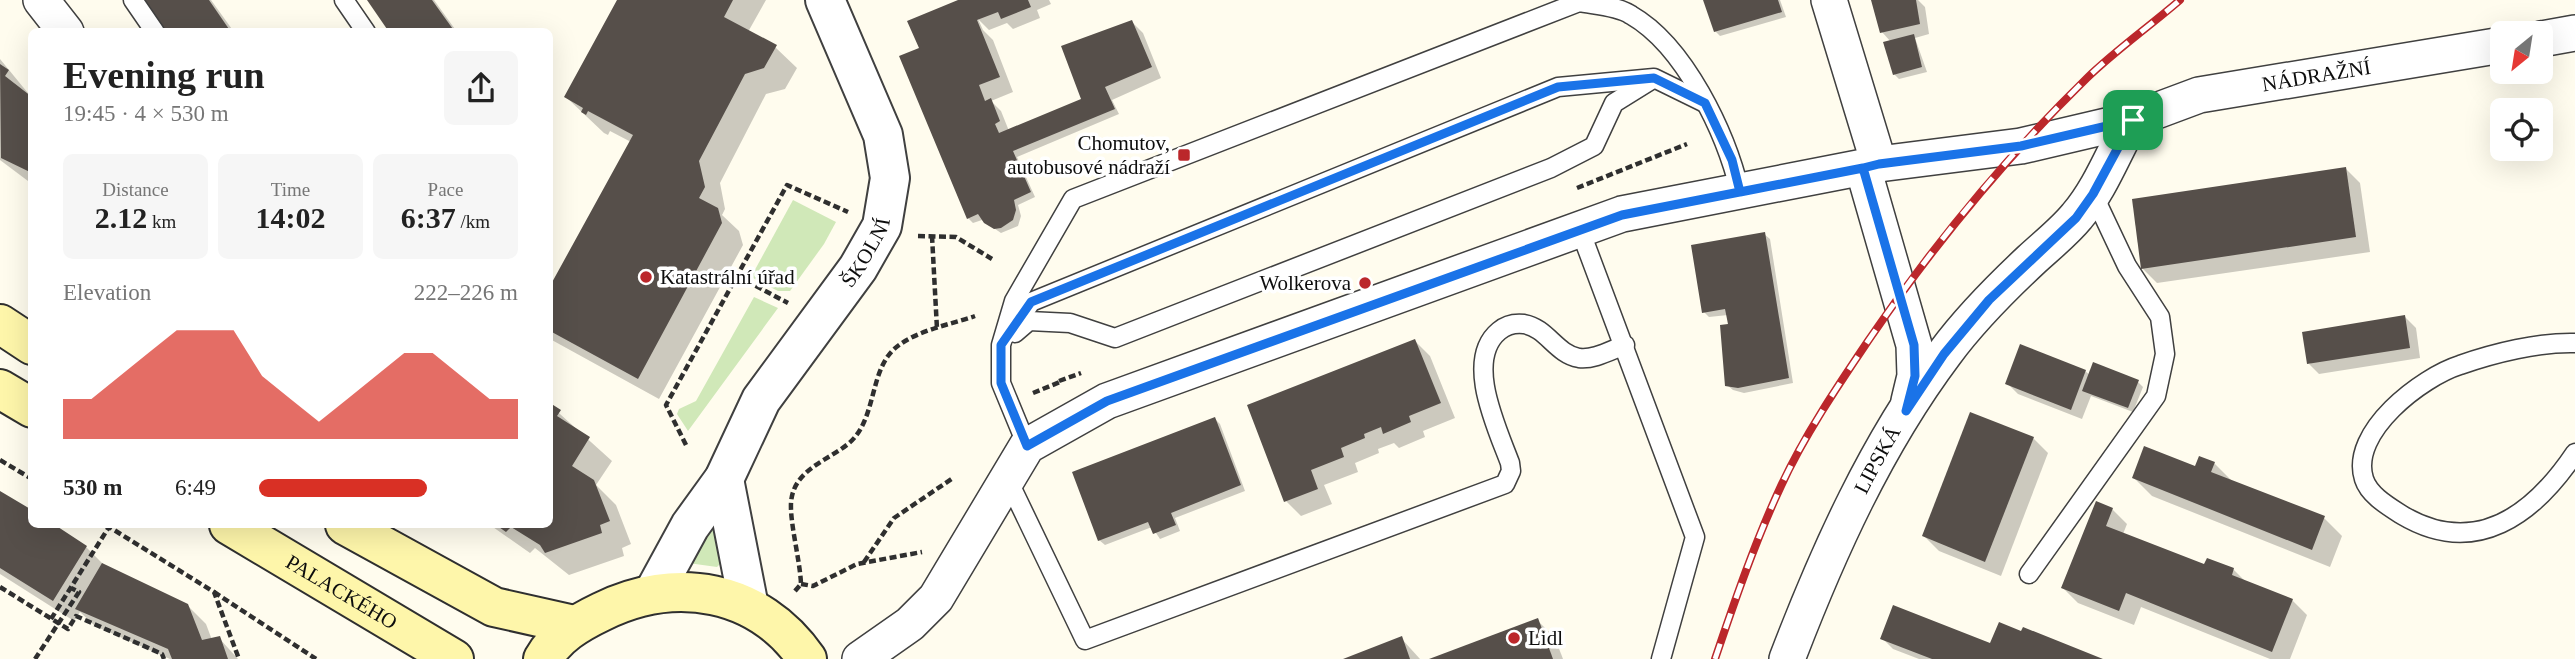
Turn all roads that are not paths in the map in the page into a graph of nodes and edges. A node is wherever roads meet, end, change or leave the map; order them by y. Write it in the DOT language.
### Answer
graph roads {
  1 [pos="41,0"];
  2 [pos="133,0"];
  3 [pos="344,0"];
  4 [pos="825,0"];
  5 [pos="1829,0"];
  6 [pos="63,28"];
  7 [pos="152,28"];
  8 [pos="363,28"];
  9 [pos="2575,33"];
  10 [pos="2553,37"];
  11 [pos="2490,47"];
  12 [pos="1654,78"];
  13 [pos="1705,103"];
  14 [pos="2133,120"];
  15 [pos="1871,166"];
  16 [pos="1740,192"];
  17 [pos="2093,194"];
  18 [pos="1580,230"];
  19 [pos="0,324"];
  20 [pos="28,342"];
  21 [pos="2575,343"];
  22 [pos="1001,345"];
  23 [pos="1625,345"];
  24 [pos="0,389"];
  25 [pos="28,406"];
  26 [pos="1906,411"];
  27 [pos="1027,446"];
  28 [pos="2575,453"];
  29 [pos="724,479"];
  30 [pos="1008,480"];
  31 [pos="234,528"];
  32 [pos="350,528"];
  33 [pos="2029,574"];
  34 [pos="654,592"];
  35 [pos="749,607"];
  36 [pos="574,625"];
  37 [pos="454,659"];
  38 [pos="543,659"];
  39 [pos="807,659"];
  40 [pos="860,659"];
  41 [pos="1661,659"];
  42 [pos="1787,659"];
  1 -- 6 [label="street"];
  2 -- 7 [label="lane"];
  3 -- 8 [label="lane"];
  4 -- 29 [label="street, ŠKOLNÍ"];
  5 -- 15 [label="street"];
  9 -- 10 [label="street"];
  11 -- 14 [label="street, NÁDRAŽNÍ"];
  12 -- 13 [label="lane"];
  12 -- 22 [label="lane"];
  12 -- 22 [label="lane"];
  13 -- 16 [label="lane"];
  13 -- 22 [label="lane"];
  14 -- 15 [label="street"];
  14 -- 17 [label="street, LIPSKÁ"];
  15 -- 16 [label="street"];
  15 -- 26 [label="street"];
  16 -- 18 [label="street"];
  17 -- 26 [label="street, LIPSKÁ"];
  17 -- 33 [label="lane"];
  18 -- 23 [label="lane"];
  18 -- 27 [label="street"];
  19 -- 20 [label="main road"];
  21 -- 28 [label="lane"];
  22 -- 27 [label="lane"];
  23 -- 30 [label="lane"];
  23 -- 41 [label="lane"];
  24 -- 25 [label="main road"];
  26 -- 42 [label="street, LIPSKÁ"];
  27 -- 30 [label="street"];
  29 -- 34 [label="street, ŠKOLNÍ"];
  29 -- 35 [label="street"];
  30 -- 40 [label="street"];
  31 -- 37 [label="main road, PALACKÉHO"];
  32 -- 36 [label="main road"];
  34 -- 35 [label="main road"];
  34 -- 36 [label="main road"];
  35 -- 39 [label="main road"];
  36 -- 38 [label="main road"];
}
